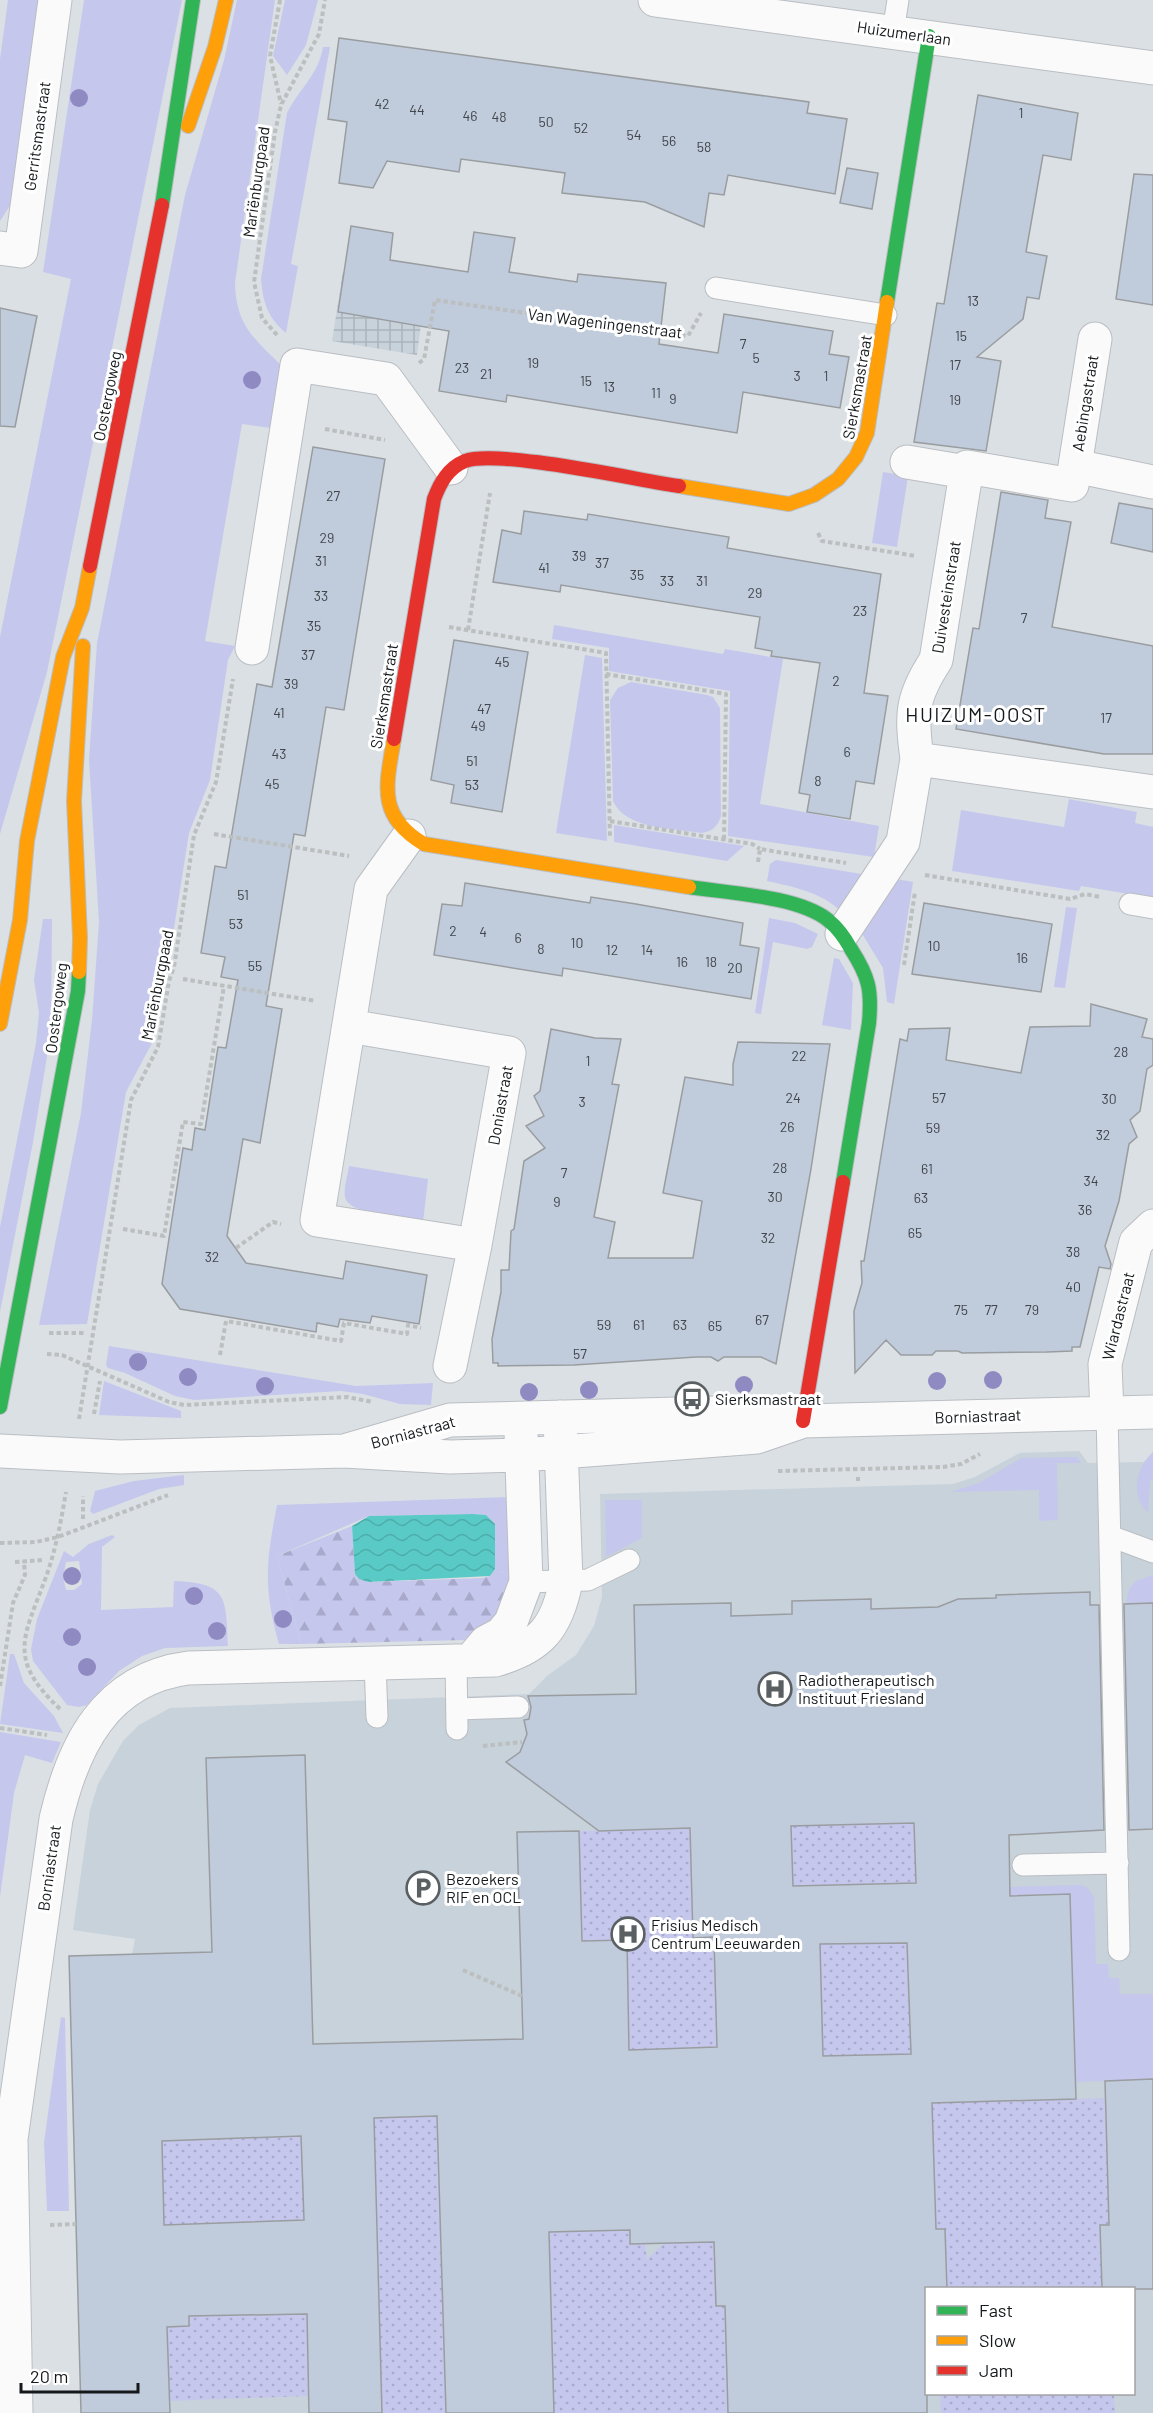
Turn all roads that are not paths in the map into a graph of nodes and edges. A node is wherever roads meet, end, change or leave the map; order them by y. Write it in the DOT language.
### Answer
graph roads {
  1 [pos="55,0"];
  2 [pos="193,0"];
  3 [pos="226,0"];
  4 [pos="655,0"];
  5 [pos="898,0"];
  6 [pos="893,32"];
  7 [pos="928,36"];
  8 [pos="1153,68"];
  9 [pos="165,190"];
  10 [pos="0,248"];
  11 [pos="716,288"];
  12 [pos="886,315"];
  13 [pos="1095,339"];
  14 [pos="907,462"];
  15 [pos="1075,466"];
  16 [pos="451,468"];
  17 [pos="967,470"];
  18 [pos="1153,482"];
  19 [pos="82,608"];
  20 [pos="252,648"];
  21 [pos="917,759"];
  22 [pos="1153,792"];
  23 [pos="409,836"];
  24 [pos="1130,904"];
  25 [pos="1153,908"];
  26 [pos="842,934"];
  27 [pos="351,1016"];
  28 [pos="0,1024"];
  29 [pos="1153,1226"];
  30 [pos="475,1245"];
  31 [pos="450,1366"];
  32 [pos="0,1407"];
  33 [pos="1153,1412"];
  34 [pos="1107,1413"];
  35 [pos="560,1417"];
  36 [pos="520,1418"];
  37 [pos="803,1421"];
  38 [pos="0,1451"];
  39 [pos="344,1451"];
  40 [pos="562,1453"];
  41 [pos="522,1455"];
  42 [pos="1110,1536"];
  43 [pos="1153,1552"];
  44 [pos="629,1560"];
  45 [pos="566,1581"];
  46 [pos="526,1582"];
  47 [pos="463,1661"];
  48 [pos="375,1662"];
  49 [pos="518,1707"];
  50 [pos="377,1717"];
  51 [pos="1118,1863"];
  52 [pos="1023,1865"];
  53 [pos="1119,1950"];
  54 [pos="16,2413"];
  1 -- 10 [label="street, Gerritsmastraat"];
  2 -- 9 [label="street, Oostergoweg"];
  3 -- 9 [label="street, Oostergoweg"];
  4 -- 6 [label="street, Huizumerlaan"];
  5 -- 6 [label="lane"];
  6 -- 7 [label="street, Huizumerlaan"];
  7 -- 8 [label="street, Huizumerlaan"];
  7 -- 12 [label="street, Sierksmastraat"];
  9 -- 19 [label="street, Oostergoweg"];
  11 -- 12 [label="lane"];
  12 -- 16 [label="street, Sierksmastraat"];
  13 -- 15 [label="street, Aebingastraat"];
  14 -- 17 [label="street"];
  15 -- 17 [label="street, Aebingastraat"];
  15 -- 18 [label="street, Aebingastraat"];
  16 -- 20 [label="street"];
  16 -- 23 [label="street, Sierksmastraat"];
  17 -- 21 [label="street, Duivesteinstraat"];
  19 -- 28 [label="street, Oostergoweg"];
  19 -- 32 [label="street, Oostergoweg"];
  21 -- 22 [label="street"];
  21 -- 26 [label="street, Duivesteinstraat"];
  23 -- 26 [label="street, Sierksmastraat"];
  23 -- 27 [label="street"];
  24 -- 25 [label="lane"];
  26 -- 37 [label="street, Sierksmastraat"];
  27 -- 30 [label="street, Doniastraat"];
  27 -- 30 [label="street"];
  29 -- 34 [label="street, Wiardastraat"];
  30 -- 31 [label="street, Doniastraat"];
  33 -- 34 [label="street, Borniastraat"];
  34 -- 37 [label="street, Borniastraat"];
  34 -- 42 [label="lane"];
  35 -- 36 [label="street, Borniastraat"];
  35 -- 37 [label="street, Borniastraat"];
  35 -- 40 [label="street, Borniastraat"];
  36 -- 39 [label="street, Borniastraat"];
  36 -- 41 [label="street"];
  37 -- 40 [label="street, Borniastraat"];
  38 -- 39 [label="street, Borniastraat"];
  39 -- 41 [label="street, Borniastraat"];
  40 -- 41 [label="street, Borniastraat"];
  40 -- 45 [label="street, Borniastraat"];
  41 -- 46 [label="street"];
  42 -- 43 [label="lane"];
  42 -- 51 [label="lane"];
  44 -- 45 [label="lane"];
  45 -- 46 [label="lane"];
  45 -- 47 [label="street, Borniastraat"];
  46 -- 47 [label="street"];
  47 -- 48 [label="street, Borniastraat"];
  47 -- 49 [label="lane"];
  48 -- 50 [label="lane"];
  48 -- 54 [label="street, Borniastraat"];
  51 -- 52 [label="lane"];
  51 -- 53 [label="lane"];
}
